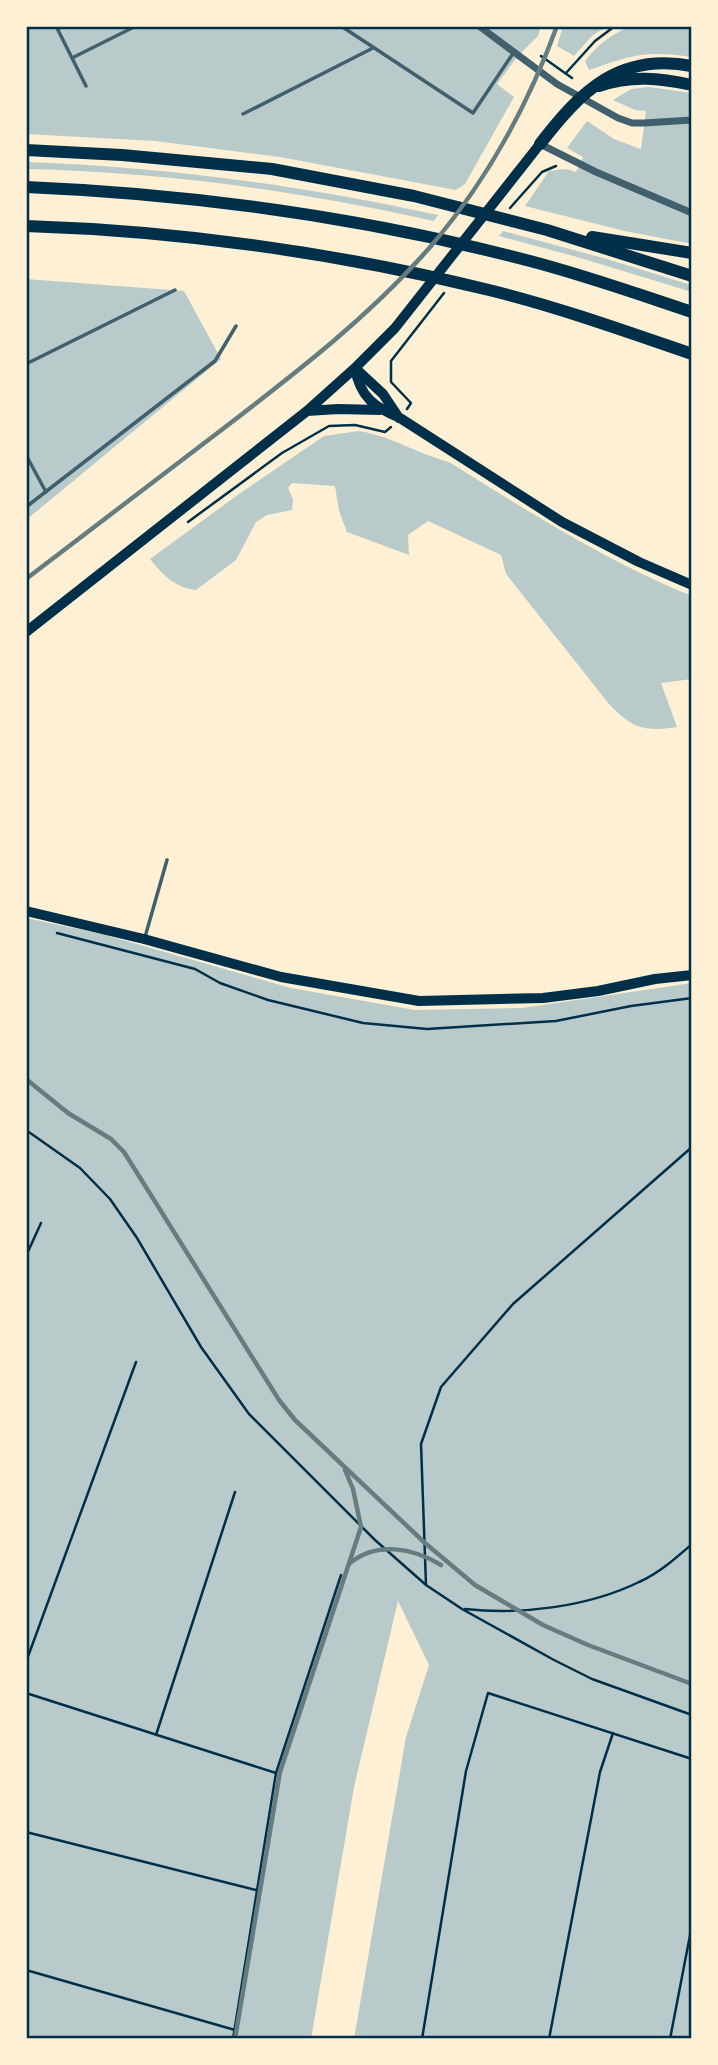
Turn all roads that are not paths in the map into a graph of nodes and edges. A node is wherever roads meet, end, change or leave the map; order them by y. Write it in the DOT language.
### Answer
graph roads {
  1 [pos="56,26"];
  2 [pos="136,26"];
  3 [pos="341,26"];
  4 [pos="479,26"];
  5 [pos="373,48"];
  6 [pos="514,52"];
  7 [pos="72,58"];
  8 [pos="692,66"];
  9 [pos="692,85"];
  10 [pos="86,86"];
  11 [pos="589,90"];
  12 [pos="243,114"];
  13 [pos="692,120"];
  14 [pos="540,144"];
  15 [pos="26,150"];
  16 [pos="26,187"];
  17 [pos="692,213"];
  18 [pos="26,226"];
  19 [pos="547,230"];
  20 [pos="692,253"];
  21 [pos="692,276"];
  22 [pos="175,290"];
  23 [pos="692,312"];
  24 [pos="236,326"];
  25 [pos="692,354"];
  26 [pos="26,364"];
  27 [pos="355,368"];
  28 [pos="307,411"];
  29 [pos="383,411"];
  30 [pos="400,418"];
  31 [pos="26,455"];
  32 [pos="46,492"];
  33 [pos="26,507"];
  34 [pos="692,585"];
  35 [pos="26,632"];
  36 [pos="167,860"];
  37 [pos="26,911"];
  38 [pos="144,939"];
  39 [pos="692,975"];
  1 -- 7 [label="lane"];
  2 -- 7 [label="lane"];
  3 -- 5 [label="lane"];
  4 -- 6 [label="street"];
  5 -- 6 [label="lane"];
  5 -- 12 [label="lane"];
  6 -- 13 [label="street"];
  7 -- 10 [label="lane"];
  8 -- 11 [label="highway"];
  9 -- 11 [label="highway"];
  11 -- 14 [label="highway"];
  14 -- 17 [label="street"];
  14 -- 27 [label="main road"];
  15 -- 19 [label="highway"];
  16 -- 23 [label="highway"];
  18 -- 25 [label="highway"];
  19 -- 20 [label="highway"];
  19 -- 21 [label="highway"];
  22 -- 26 [label="lane"];
  24 -- 32 [label="lane"];
  27 -- 28 [label="main road"];
  27 -- 29 [label="main road"];
  27 -- 30 [label="main road"];
  28 -- 29 [label="main road"];
  28 -- 35 [label="main road"];
  29 -- 30 [label="main road"];
  30 -- 34 [label="main road"];
  31 -- 32 [label="lane"];
  32 -- 33 [label="lane"];
  36 -- 38 [label="lane"];
  37 -- 38 [label="main road"];
  38 -- 39 [label="main road"];
}
